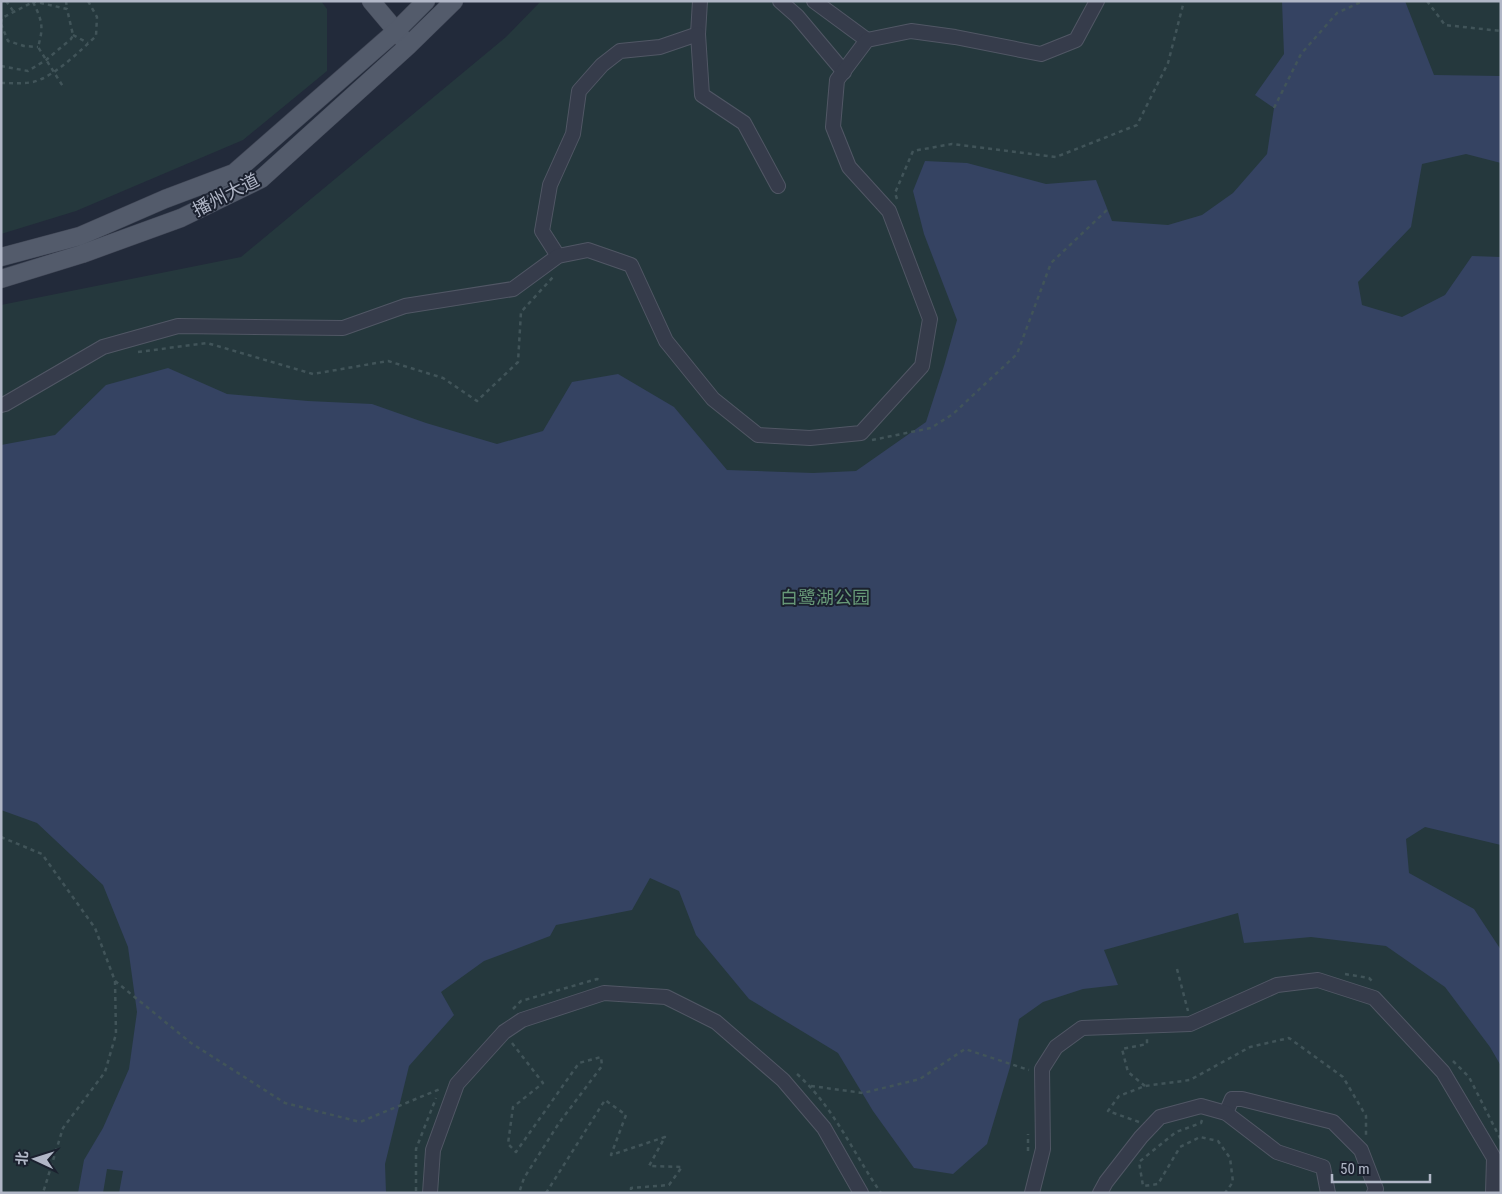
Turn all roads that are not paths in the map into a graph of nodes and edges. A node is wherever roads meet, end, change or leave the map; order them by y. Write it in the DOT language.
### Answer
graph roads {
  1 [pos="370,1"];
  2 [pos="426,1"];
  3 [pos="700,1"];
  4 [pos="780,1"];
  5 [pos="814,1"];
  6 [pos="1097,1"];
  7 [pos="447,3"];
  8 [pos="396,31"];
  9 [pos="698,34"];
  10 [pos="867,40"];
  11 [pos="408,46"];
  12 [pos="844,72"];
  13 [pos="778,186"];
  14 [pos="558,256"];
  15 [pos="1,257"];
  16 [pos="1,278"];
  17 [pos="1,405"];
  18 [pos="1226,1112"];
  19 [pos="430,1193"];
  20 [pos="861,1193"];
  21 [pos="1032,1193"];
  22 [pos="1100,1193"];
  23 [pos="1328,1193"];
  24 [pos="1374,1193"];
  25 [pos="1493,1193"];
  1 -- 8 [label="main road"];
  2 -- 8 [label="main road, 播州大道"];
  3 -- 9 [label="lane"];
  4 -- 12 [label="lane"];
  5 -- 10 [label="lane"];
  6 -- 10 [label="lane"];
  7 -- 11 [label="main road, 播州大道"];
  8 -- 11 [label="main road"];
  8 -- 15 [label="main road, 播州大道"];
  9 -- 13 [label="lane"];
  9 -- 14 [label="lane"];
  10 -- 12 [label="lane"];
  11 -- 16 [label="main road, 播州大道"];
  12 -- 14 [label="lane"];
  14 -- 17 [label="lane"];
  18 -- 22 [label="lane"];
  18 -- 23 [label="lane"];
  18 -- 24 [label="lane"];
  19 -- 20 [label="lane"];
  21 -- 25 [label="lane"];
}
